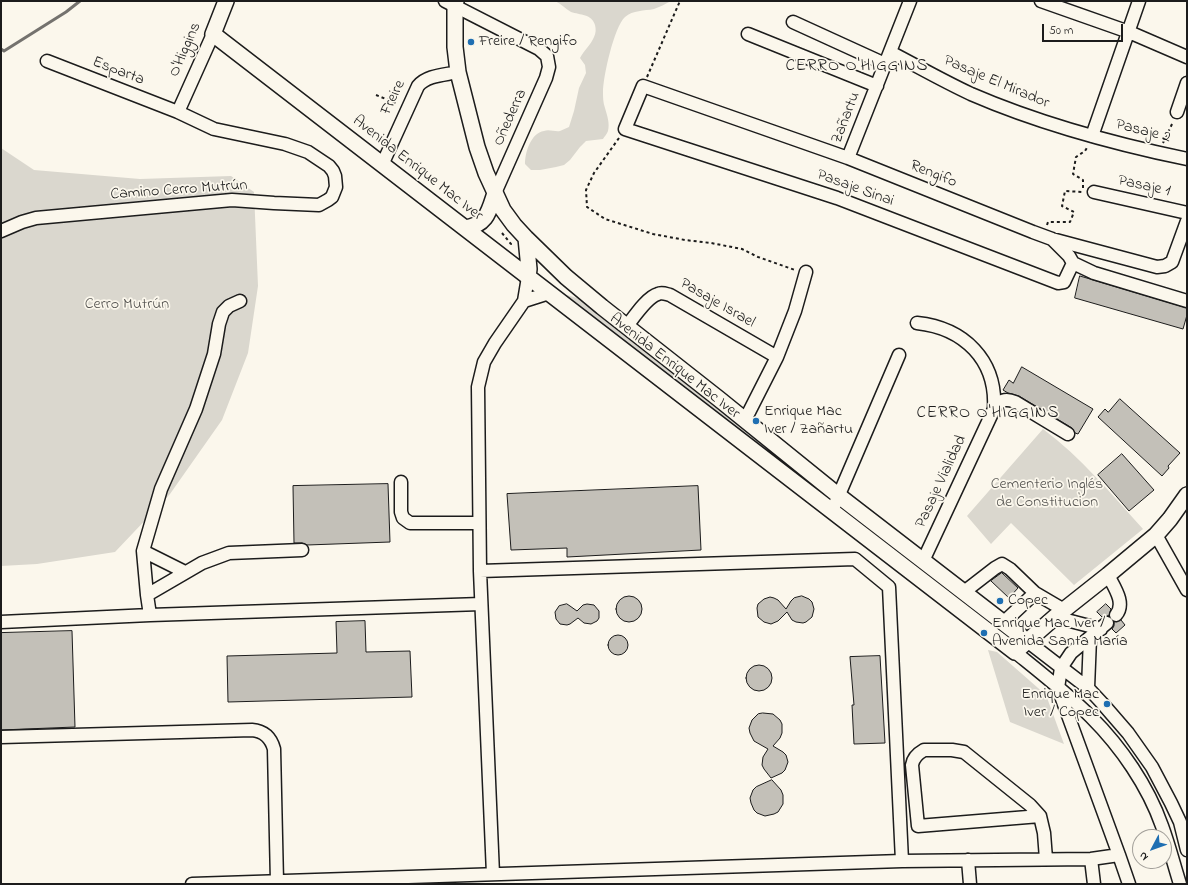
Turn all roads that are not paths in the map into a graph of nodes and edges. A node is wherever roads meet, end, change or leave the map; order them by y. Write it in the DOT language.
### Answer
graph roads {
  1 [pos="226,1"];
  2 [pos="910,1"];
  3 [pos="1041,1"];
  4 [pos="1139,1"];
  5 [pos="452,2"];
  6 [pos="793,22"];
  7 [pos="1129,32"];
  8 [pos="213,34"];
  9 [pos="748,34"];
  10 [pos="890,52"];
  11 [pos="1187,56"];
  12 [pos="47,61"];
  13 [pos="885,64"];
  14 [pos="458,72"];
  15 [pos="1187,83"];
  16 [pos="876,86"];
  17 [pos="178,112"];
  18 [pos="1177,112"];
  19 [pos="625,129"];
  20 [pos="1092,136"];
  21 [pos="848,158"];
  22 [pos="1187,159"];
  23 [pos="382,165"];
  24 [pos="495,192"];
  25 [pos="1094,192"];
  26 [pos="1187,213"];
  27 [pos="1187,221"];
  28 [pos="464,228"];
  29 [pos="1,231"];
  30 [pos="1047,237"];
  31 [pos="526,238"];
  32 [pos="1073,263"];
  33 [pos="806,272"];
  34 [pos="528,277"];
  35 [pos="583,291"];
  36 [pos="549,293"];
  37 [pos="524,301"];
  38 [pos="1187,301"];
  39 [pos="240,302"];
  40 [pos="917,323"];
  41 [pos="627,326"];
  42 [pos="899,355"];
  43 [pos="777,357"];
  44 [pos="719,399"];
  45 [pos="994,409"];
  46 [pos="707,415"];
  47 [pos="745,420"];
  48 [pos="1068,434"];
  49 [pos="401,482"];
  50 [pos="1187,495"];
  51 [pos="839,496"];
  52 [pos="832,511"];
  53 [pos="479,523"];
  54 [pos="1156,535"];
  55 [pos="143,550"];
  56 [pos="302,550"];
  57 [pos="923,561"];
  58 [pos="480,571"];
  59 [pos="185,572"];
  60 [pos="1108,575"];
  61 [pos="1187,590"];
  62 [pos="964,592"];
  63 [pos="1035,593"];
  64 [pos="147,595"];
  65 [pos="481,604"];
  66 [pos="1060,613"];
  67 [pos="150,615"];
  68 [pos="1,622"];
  69 [pos="1003,623"];
  70 [pos="1108,623"];
  71 [pos="1090,638"];
  72 [pos="1027,642"];
  73 [pos="1015,652"];
  74 [pos="1061,668"];
  75 [pos="1058,688"];
  76 [pos="1088,688"];
  77 [pos="1,737"];
  78 [pos="1040,816"];
  79 [pos="1184,829"];
  80 [pos="1187,850"];
  81 [pos="1119,855"];
  82 [pos="1046,859"];
  83 [pos="1091,859"];
  84 [pos="968,860"];
  85 [pos="902,861"];
  86 [pos="492,874"];
  87 [pos="270,883"];
  88 [pos="192,884"];
  89 [pos="970,884"];
  90 [pos="1094,884"];
  91 [pos="1128,884"];
  92 [pos="1180,884"];
  1 -- 8 [label="main road, O'Higgins"];
  2 -- 10 [label="street, Zañartu"];
  3 -- 7 [label="street"];
  4 -- 7 [label="street"];
  5 -- 14 [label="main road"];
  5 -- 24 [label="street, Oñederra"];
  6 -- 13 [label="street"];
  7 -- 11 [label="street"];
  7 -- 20 [label="street"];
  8 -- 17 [label="street, O'Higgins"];
  8 -- 23 [label="main road, Avenida Enrique Mac Iver"];
  9 -- 16 [label="street"];
  10 -- 13 [label="street, Zañartu"];
  10 -- 20 [label="street, Pasaje El Mirador"];
  12 -- 17 [label="street, Esparta"];
  13 -- 16 [label="street, Zañartu"];
  14 -- 23 [label="street, Freire"];
  14 -- 24 [label="main road"];
  15 -- 18 [label="street"];
  16 -- 21 [label="street, Zañartu"];
  17 -- 29 [label="street, Camino Cerro Mutrún"];
  19 -- 21 [label="street, Rengifo"];
  19 -- 32 [label="street, Pasaje Sinai"];
  20 -- 22 [label="street, Pasaje 2"];
  21 -- 30 [label="street, Rengifo"];
  23 -- 28 [label="main road, Avenida Enrique Mac Iver"];
  24 -- 28 [label="main road"];
  24 -- 31 [label="main road, Avenida Enrique Mac Iver"];
  25 -- 26 [label="street, Pasaje 1"];
  27 -- 30 [label="street, Rengifo"];
  28 -- 34 [label="main road, Avenida Enrique Mac Iver"];
  30 -- 32 [label="street"];
  31 -- 34 [label="main road"];
  31 -- 35 [label="main road, Avenida Enrique Mac Iver"];
  32 -- 38 [label="street"];
  33 -- 43 [label="street"];
  34 -- 36 [label="main road, Avenida Enrique Mac Iver"];
  34 -- 37 [label="street"];
  35 -- 36 [label="main road"];
  35 -- 41 [label="main road, Avenida Enrique Mac Iver"];
  36 -- 37 [label="street"];
  36 -- 46 [label="main road, Avenida Enrique Mac Iver"];
  37 -- 53 [label="street"];
  39 -- 55 [label="street"];
  40 -- 45 [label="street"];
  41 -- 43 [label="street, Pasaje Israel"];
  41 -- 44 [label="main road, Avenida Enrique Mac Iver"];
  42 -- 51 [label="street"];
  43 -- 47 [label="street"];
  44 -- 46 [label="main road"];
  44 -- 47 [label="main road, Avenida Enrique Mac Iver"];
  45 -- 48 [label="street"];
  45 -- 57 [label="street, Pasaje Vialidad"];
  46 -- 52 [label="main road, Avenida Enrique Mac Iver"];
  47 -- 51 [label="main road, Avenida Enrique Mac Iver"];
  49 -- 53 [label="street"];
  50 -- 54 [label="main road"];
  51 -- 52 [label="street"];
  51 -- 57 [label="main road, Avenida Enrique Mac Iver"];
  52 -- 73 [label="main road, Avenida Enrique Mac Iver"];
  53 -- 58 [label="street"];
  54 -- 60 [label="main road"];
  54 -- 61 [label="street"];
  55 -- 59 [label="street"];
  55 -- 64 [label="street"];
  56 -- 59 [label="street"];
  57 -- 62 [label="main road, Avenida Enrique Mac Iver"];
  58 -- 65 [label="street"];
  58 -- 85 [label="street"];
  59 -- 64 [label="street"];
  60 -- 66 [label="main road"];
  60 -- 70 [label="street"];
  62 -- 63 [label="street"];
  62 -- 69 [label="main road, Avenida Enrique Mac Iver"];
  63 -- 66 [label="street"];
  63 -- 69 [label="street"];
  64 -- 67 [label="street"];
  65 -- 67 [label="street"];
  65 -- 86 [label="street"];
  66 -- 70 [label="street"];
  66 -- 72 [label="main road"];
  67 -- 68 [label="street"];
  69 -- 72 [label="main road, Avenida Enrique Mac Iver"];
  70 -- 71 [label="street"];
  71 -- 74 [label="street"];
  71 -- 76 [label="street"];
  72 -- 73 [label="main road"];
  72 -- 74 [label="street, Avenida Enrique Mac Iver"];
  73 -- 75 [label="street, Avenida Enrique Mac Iver"];
  74 -- 75 [label="street"];
  74 -- 76 [label="street, Avenida Enrique Mac Iver"];
  75 -- 81 [label="street"];
  75 -- 92 [label="street, Avenida Enrique Mac Iver"];
  76 -- 79 [label="street, Avenida Enrique Mac Iver"];
  77 -- 87 [label="street"];
  78 -- 78 [label="street"];
  78 -- 82 [label="street"];
  79 -- 80 [label="street, Avenida Enrique Mac Iver"];
  81 -- 83 [label="street"];
  81 -- 91 [label="street"];
  82 -- 83 [label="street"];
  82 -- 84 [label="street"];
  83 -- 90 [label="street"];
  84 -- 85 [label="street"];
  84 -- 89 [label="street"];
  85 -- 86 [label="street"];
  86 -- 87 [label="street"];
  87 -- 88 [label="street"];
}
